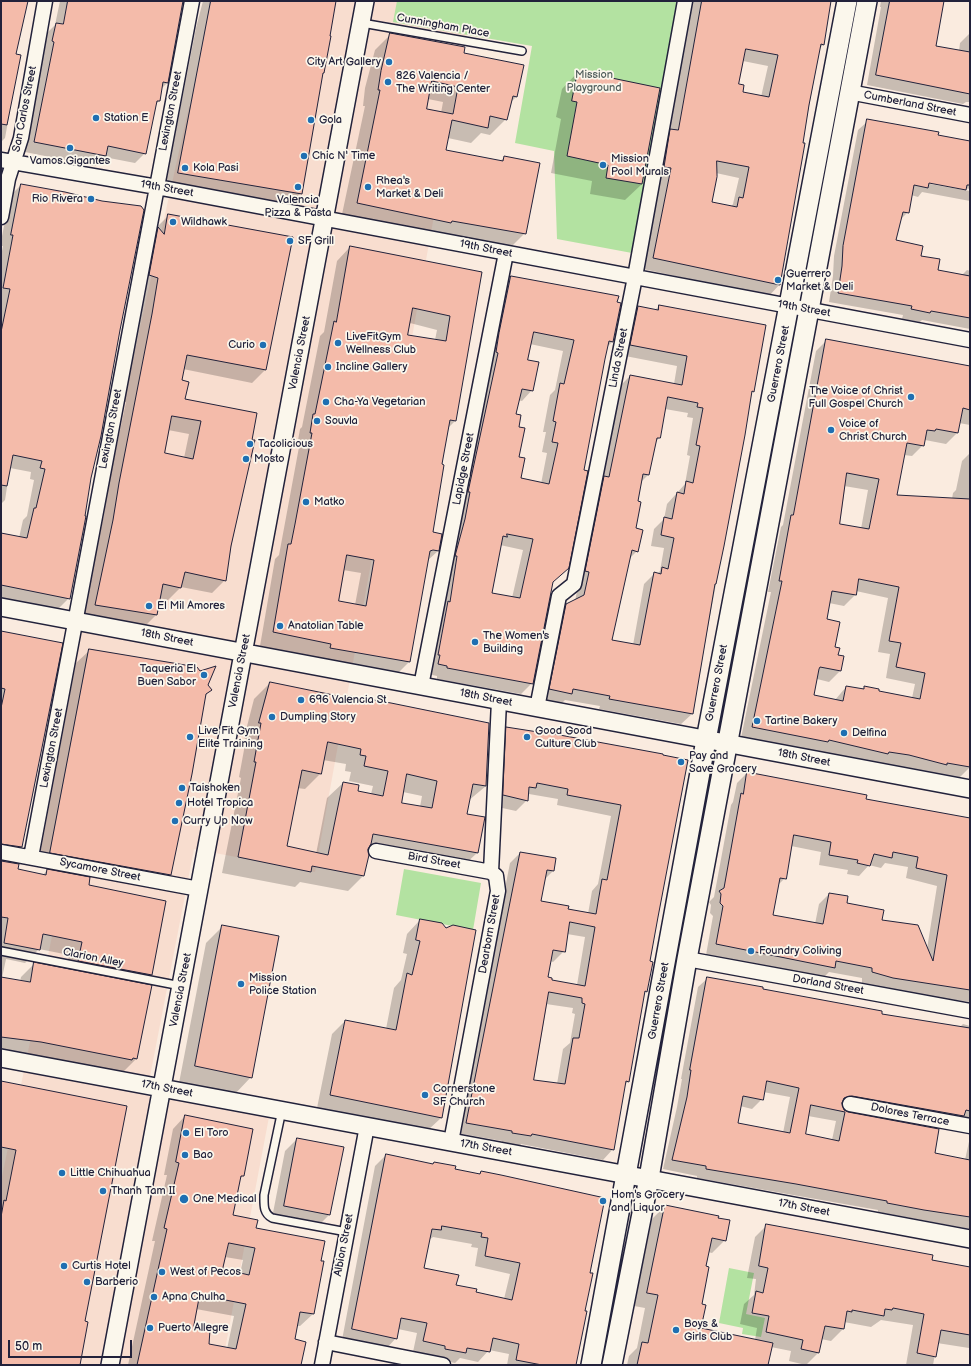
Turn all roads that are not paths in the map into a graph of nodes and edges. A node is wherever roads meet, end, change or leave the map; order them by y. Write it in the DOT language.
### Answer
graph roads {
  1 [pos="45,1"];
  2 [pos="192,1"];
  3 [pos="365,1"];
  4 [pos="685,1"];
  5 [pos="847,1"];
  6 [pos="867,1"];
  7 [pos="361,23"];
  8 [pos="522,51"];
  9 [pos="849,92"];
  10 [pos="970,115"];
  11 [pos="7,162"];
  12 [pos="157,187"];
  13 [pos="1,217"];
  14 [pos="325,219"];
  15 [pos="506,253"];
  16 [pos="635,277"];
  17 [pos="790,307"];
  18 [pos="810,310"];
  19 [pos="970,340"];
  20 [pos="1,607"];
  21 [pos="75,621"];
  22 [pos="243,653"];
  23 [pos="421,686"];
  24 [pos="500,701"];
  25 [pos="537,708"];
  26 [pos="706,740"];
  27 [pos="727,744"];
  28 [pos="970,789"];
  29 [pos="376,851"];
  30 [pos="1,852"];
  31 [pos="31,857"];
  32 [pos="491,872"];
  33 [pos="199,889"];
  34 [pos="1,951"];
  35 [pos="686,959"];
  36 [pos="181,986"];
  37 [pos="970,1011"];
  38 [pos="1,1058"];
  39 [pos="162,1088"];
  40 [pos="850,1104"];
  41 [pos="282,1110"];
  42 [pos="367,1126"];
  43 [pos="970,1126"];
  44 [pos="451,1142"];
  45 [pos="628,1174"];
  46 [pos="649,1178"];
  47 [pos="347,1232"];
  48 [pos="970,1239"];
  49 [pos="326,1342"];
  50 [pos="110,1365"];
  51 [pos="322,1365"];
  52 [pos="443,1365"];
  53 [pos="591,1365"];
  54 [pos="612,1365"];
  1 -- 11 [label="street, San Carlos Street"];
  2 -- 12 [label="street, Lexington Street"];
  3 -- 7 [label="street, Valencia Street"];
  4 -- 16 [label="street, Linda Street"];
  5 -- 17 [label="main road, Guerrero Street"];
  6 -- 9 [label="main road, Guerrero Street"];
  7 -- 8 [label="lane, Cunningham Place"];
  7 -- 14 [label="street, Valencia Street"];
  9 -- 10 [label="street, Cumberland Street"];
  9 -- 18 [label="main road, Guerrero Street"];
  11 -- 12 [label="street, 19th Street"];
  11 -- 13 [label="street, San Carlos Street"];
  12 -- 14 [label="street, 19th Street"];
  12 -- 21 [label="street, Lexington Street"];
  14 -- 15 [label="street, 19th Street"];
  14 -- 22 [label="street, Valencia Street"];
  15 -- 16 [label="street, 19th Street"];
  15 -- 23 [label="street, Lapidge Street"];
  16 -- 17 [label="street, 19th Street"];
  16 -- 25 [label="street, Linda Street"];
  17 -- 18 [label="street, 19th Street"];
  17 -- 26 [label="main road, Guerrero Street"];
  18 -- 19 [label="street, 19th Street"];
  18 -- 27 [label="main road, Guerrero Street"];
  20 -- 21 [label="street, 18th Street"];
  21 -- 22 [label="street, 18th Street"];
  21 -- 31 [label="street, Lexington Street"];
  22 -- 23 [label="street, 18th Street"];
  22 -- 33 [label="street, Valencia Street"];
  23 -- 24 [label="street, 18th Street"];
  24 -- 25 [label="street, 18th Street"];
  24 -- 32 [label="street, Dearborn Street"];
  25 -- 26 [label="street, 18th Street"];
  26 -- 27 [label="street, 18th Street"];
  26 -- 45 [label="main road, Guerrero Street"];
  27 -- 28 [label="street, 18th Street"];
  27 -- 35 [label="main road, Guerrero Street"];
  29 -- 32 [label="street, Bird Street"];
  30 -- 31 [label="street, Sycamore Street"];
  31 -- 33 [label="street, Sycamore Street"];
  32 -- 44 [label="street, Dearborn Street"];
  33 -- 36 [label="street, Valencia Street"];
  34 -- 36 [label="lane, Clarion Alley"];
  35 -- 37 [label="street, Dorland Street"];
  35 -- 46 [label="main road, Guerrero Street"];
  36 -- 39 [label="street, Valencia Street"];
  38 -- 39 [label="street, 17th Street"];
  39 -- 41 [label="street, 17th Street"];
  39 -- 50 [label="street, Valencia Street"];
  40 -- 43 [label="street, Dolores Terrace"];
  41 -- 42 [label="street, 17th Street"];
  41 -- 47 [label="lane"];
  42 -- 44 [label="street, 17th Street"];
  42 -- 47 [label="street, Albion Street"];
  44 -- 45 [label="street, 17th Street"];
  45 -- 46 [label="street, 17th Street"];
  45 -- 53 [label="main road, Guerrero Street"];
  46 -- 48 [label="street, 17th Street"];
  46 -- 54 [label="main road, Guerrero Street"];
  47 -- 49 [label="street, Albion Street"];
  49 -- 51 [label="street, Albion Street"];
  49 -- 52 [label="street"];
}
